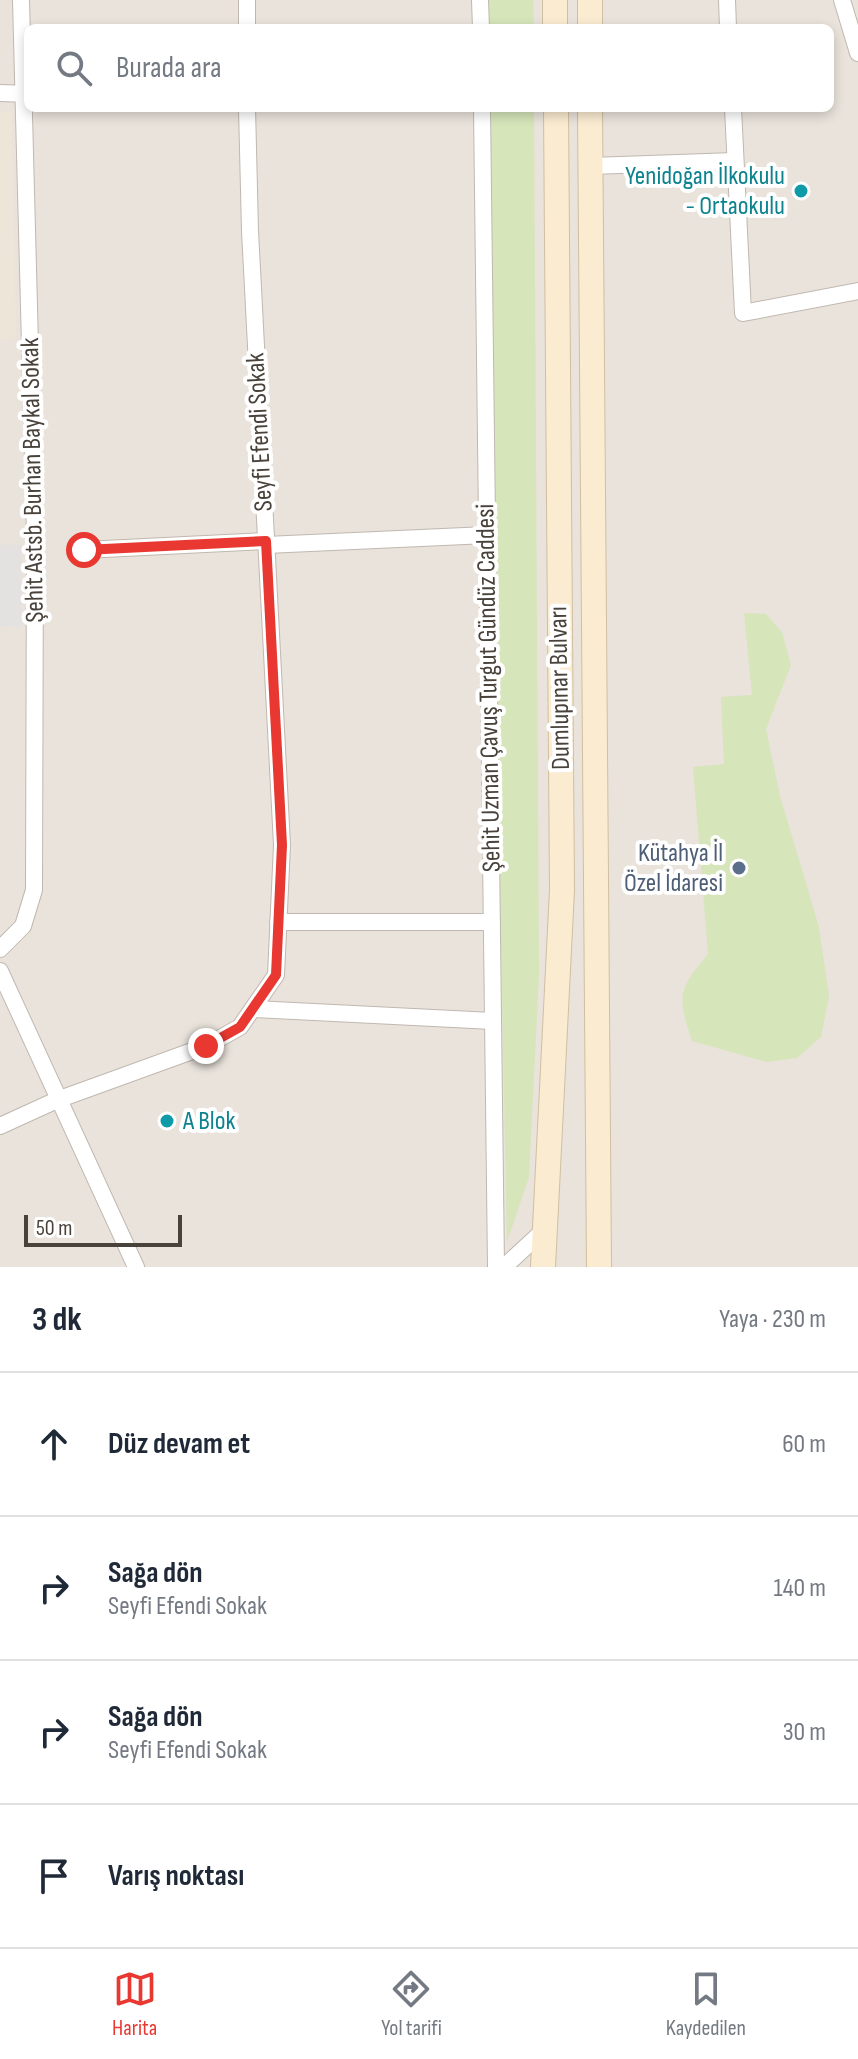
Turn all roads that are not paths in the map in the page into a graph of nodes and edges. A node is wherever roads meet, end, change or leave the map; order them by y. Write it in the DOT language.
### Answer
graph roads {
  1 [pos="21,0"];
  2 [pos="247,0"];
  3 [pos="480,0"];
  4 [pos="555,0"];
  5 [pos="590,0"];
  6 [pos="727,0"];
  7 [pos="842,0"];
  8 [pos="853,22"];
  9 [pos="247,24"];
  10 [pos="481,24"];
  11 [pos="555,24"];
  12 [pos="590,24"];
  13 [pos="728,24"];
  14 [pos="24,47"];
  15 [pos="858,53"];
  16 [pos="0,93"];
  17 [pos="24,94"];
  18 [pos="27,112"];
  19 [pos="247,112"];
  20 [pos="482,112"];
  21 [pos="556,112"];
  22 [pos="590,112"];
  23 [pos="733,112"];
  24 [pos="735,161"];
  25 [pos="591,166"];
  26 [pos="858,291"];
  27 [pos="487,535"];
  28 [pos="266,543"];
  29 [pos="84,550"];
  30 [pos="278,922"];
  31 [pos="492,922"];
  32 [pos="0,949"];
  33 [pos="0,971"];
  34 [pos="253,1009"];
  35 [pos="493,1021"];
  36 [pos="57,1100"];
  37 [pos="0,1126"];
  38 [pos="544,1230"];
  39 [pos="136,1267"];
  40 [pos="496,1267"];
  41 [pos="504,1267"];
  42 [pos="543,1267"];
  43 [pos="599,1267"];
  1 -- 14 [label="street, Şehit Astsb. Burhan Baykal Sokak"];
  2 -- 9 [label="street"];
  3 -- 10 [label="street"];
  4 -- 11 [label="main road"];
  5 -- 12 [label="main road"];
  6 -- 13 [label="street"];
  7 -- 8 [label="street"];
  8 -- 15 [label="street"];
  16 -- 17 [label="street"];
  18 -- 32 [label="street, Şehit Astsb. Burhan Baykal Sokak"];
  19 -- 28 [label="street, Seyfi Efendi Sokak"];
  20 -- 27 [label="street, Şehit Uzman Çavuş Turgut Gündüz Caddesi"];
  21 -- 38 [label="main road, Dumlupınar Bulvarı"];
  22 -- 25 [label="main road, Dumlupınar Bulvarı"];
  23 -- 24 [label="street"];
  24 -- 25 [label="street"];
  24 -- 26 [label="street"];
  25 -- 43 [label="main road, Dumlupınar Bulvarı"];
  27 -- 28 [label="street"];
  27 -- 31 [label="street, Şehit Uzman Çavuş Turgut Gündüz Caddesi"];
  28 -- 29 [label="street"];
  28 -- 30 [label="street, Seyfi Efendi Sokak"];
  30 -- 31 [label="street"];
  30 -- 34 [label="street, Seyfi Efendi Sokak"];
  31 -- 35 [label="street, Şehit Uzman Çavuş Turgut Gündüz Caddesi"];
  33 -- 36 [label="street"];
  34 -- 35 [label="street"];
  34 -- 36 [label="street, Seyfi Efendi Sokak"];
  35 -- 40 [label="street, Şehit Uzman Çavuş Turgut Gündüz Caddesi"];
  36 -- 37 [label="street, Seyfi Efendi Sokak"];
  36 -- 39 [label="street"];
  38 -- 41 [label="street"];
  38 -- 42 [label="main road, Dumlupınar Bulvarı"];
}
